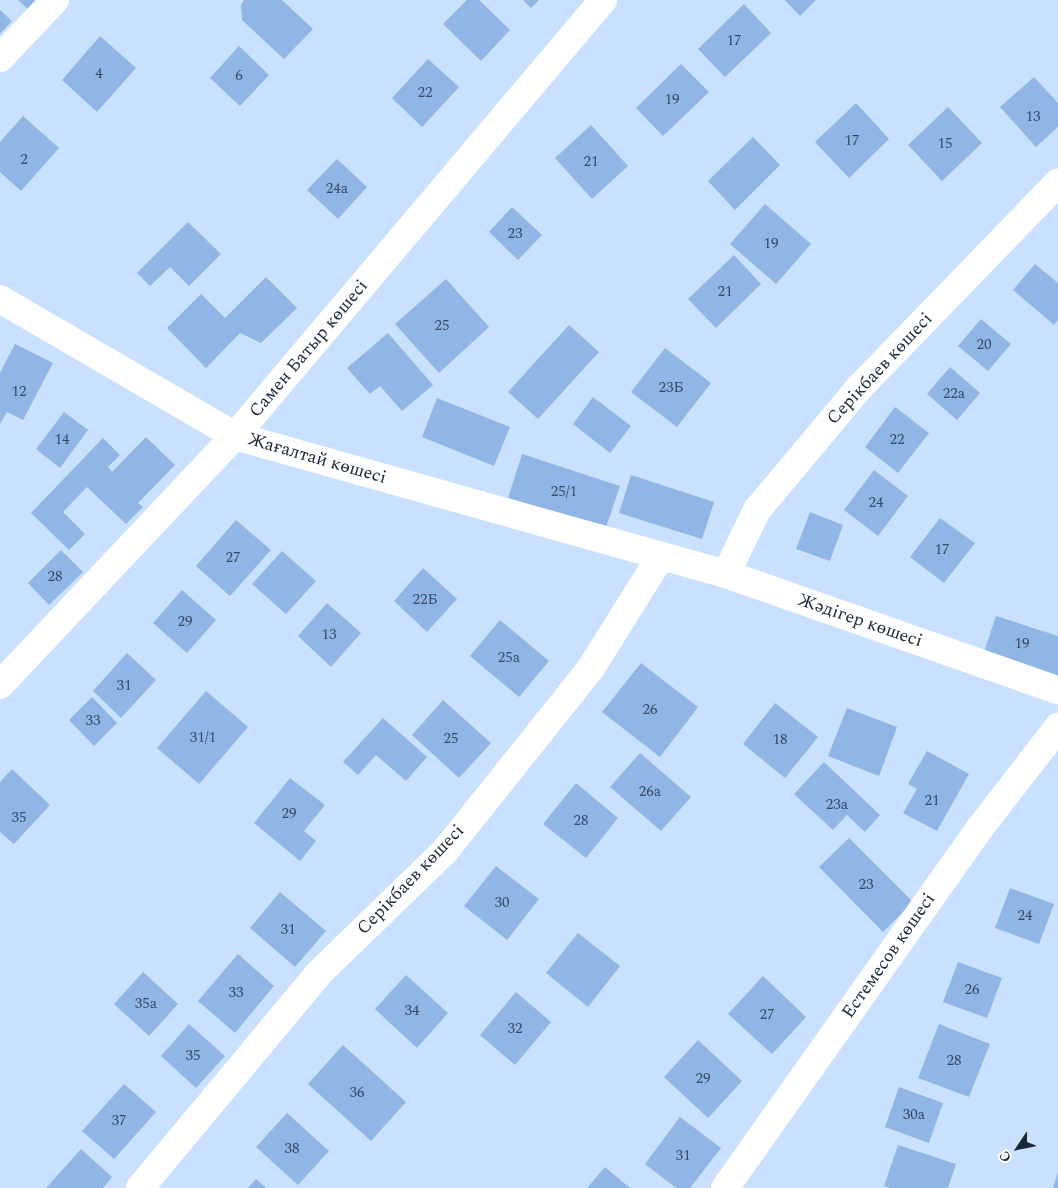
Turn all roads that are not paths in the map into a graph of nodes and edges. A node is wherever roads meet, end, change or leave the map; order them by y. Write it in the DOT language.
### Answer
graph roads {
  1 [pos="55,0"];
  2 [pos="603,0"];
  3 [pos="0,58"];
  4 [pos="1058,183"];
  5 [pos="0,299"];
  6 [pos="235,436"];
  7 [pos="661,556"];
  8 [pos="726,574"];
  9 [pos="0,684"];
  10 [pos="1058,690"];
  11 [pos="1058,728"];
  12 [pos="140,1188"];
  13 [pos="725,1188"];
  1 -- 3 [label="street"];
  2 -- 6 [label="street, Самен Батыр көшесі"];
  4 -- 8 [label="street, Серікбаев көшесі"];
  5 -- 6 [label="street, Жағалтай көшесі"];
  6 -- 7 [label="street, Жағалтай көшесі"];
  6 -- 9 [label="street, Самен Батыр көшесі"];
  7 -- 8 [label="street, Жәдігер көшесі"];
  7 -- 12 [label="street, Серікбаев көшесі"];
  8 -- 10 [label="street, Жәдігер көшесі"];
  11 -- 13 [label="street, Естемесов көшесі"];
}
